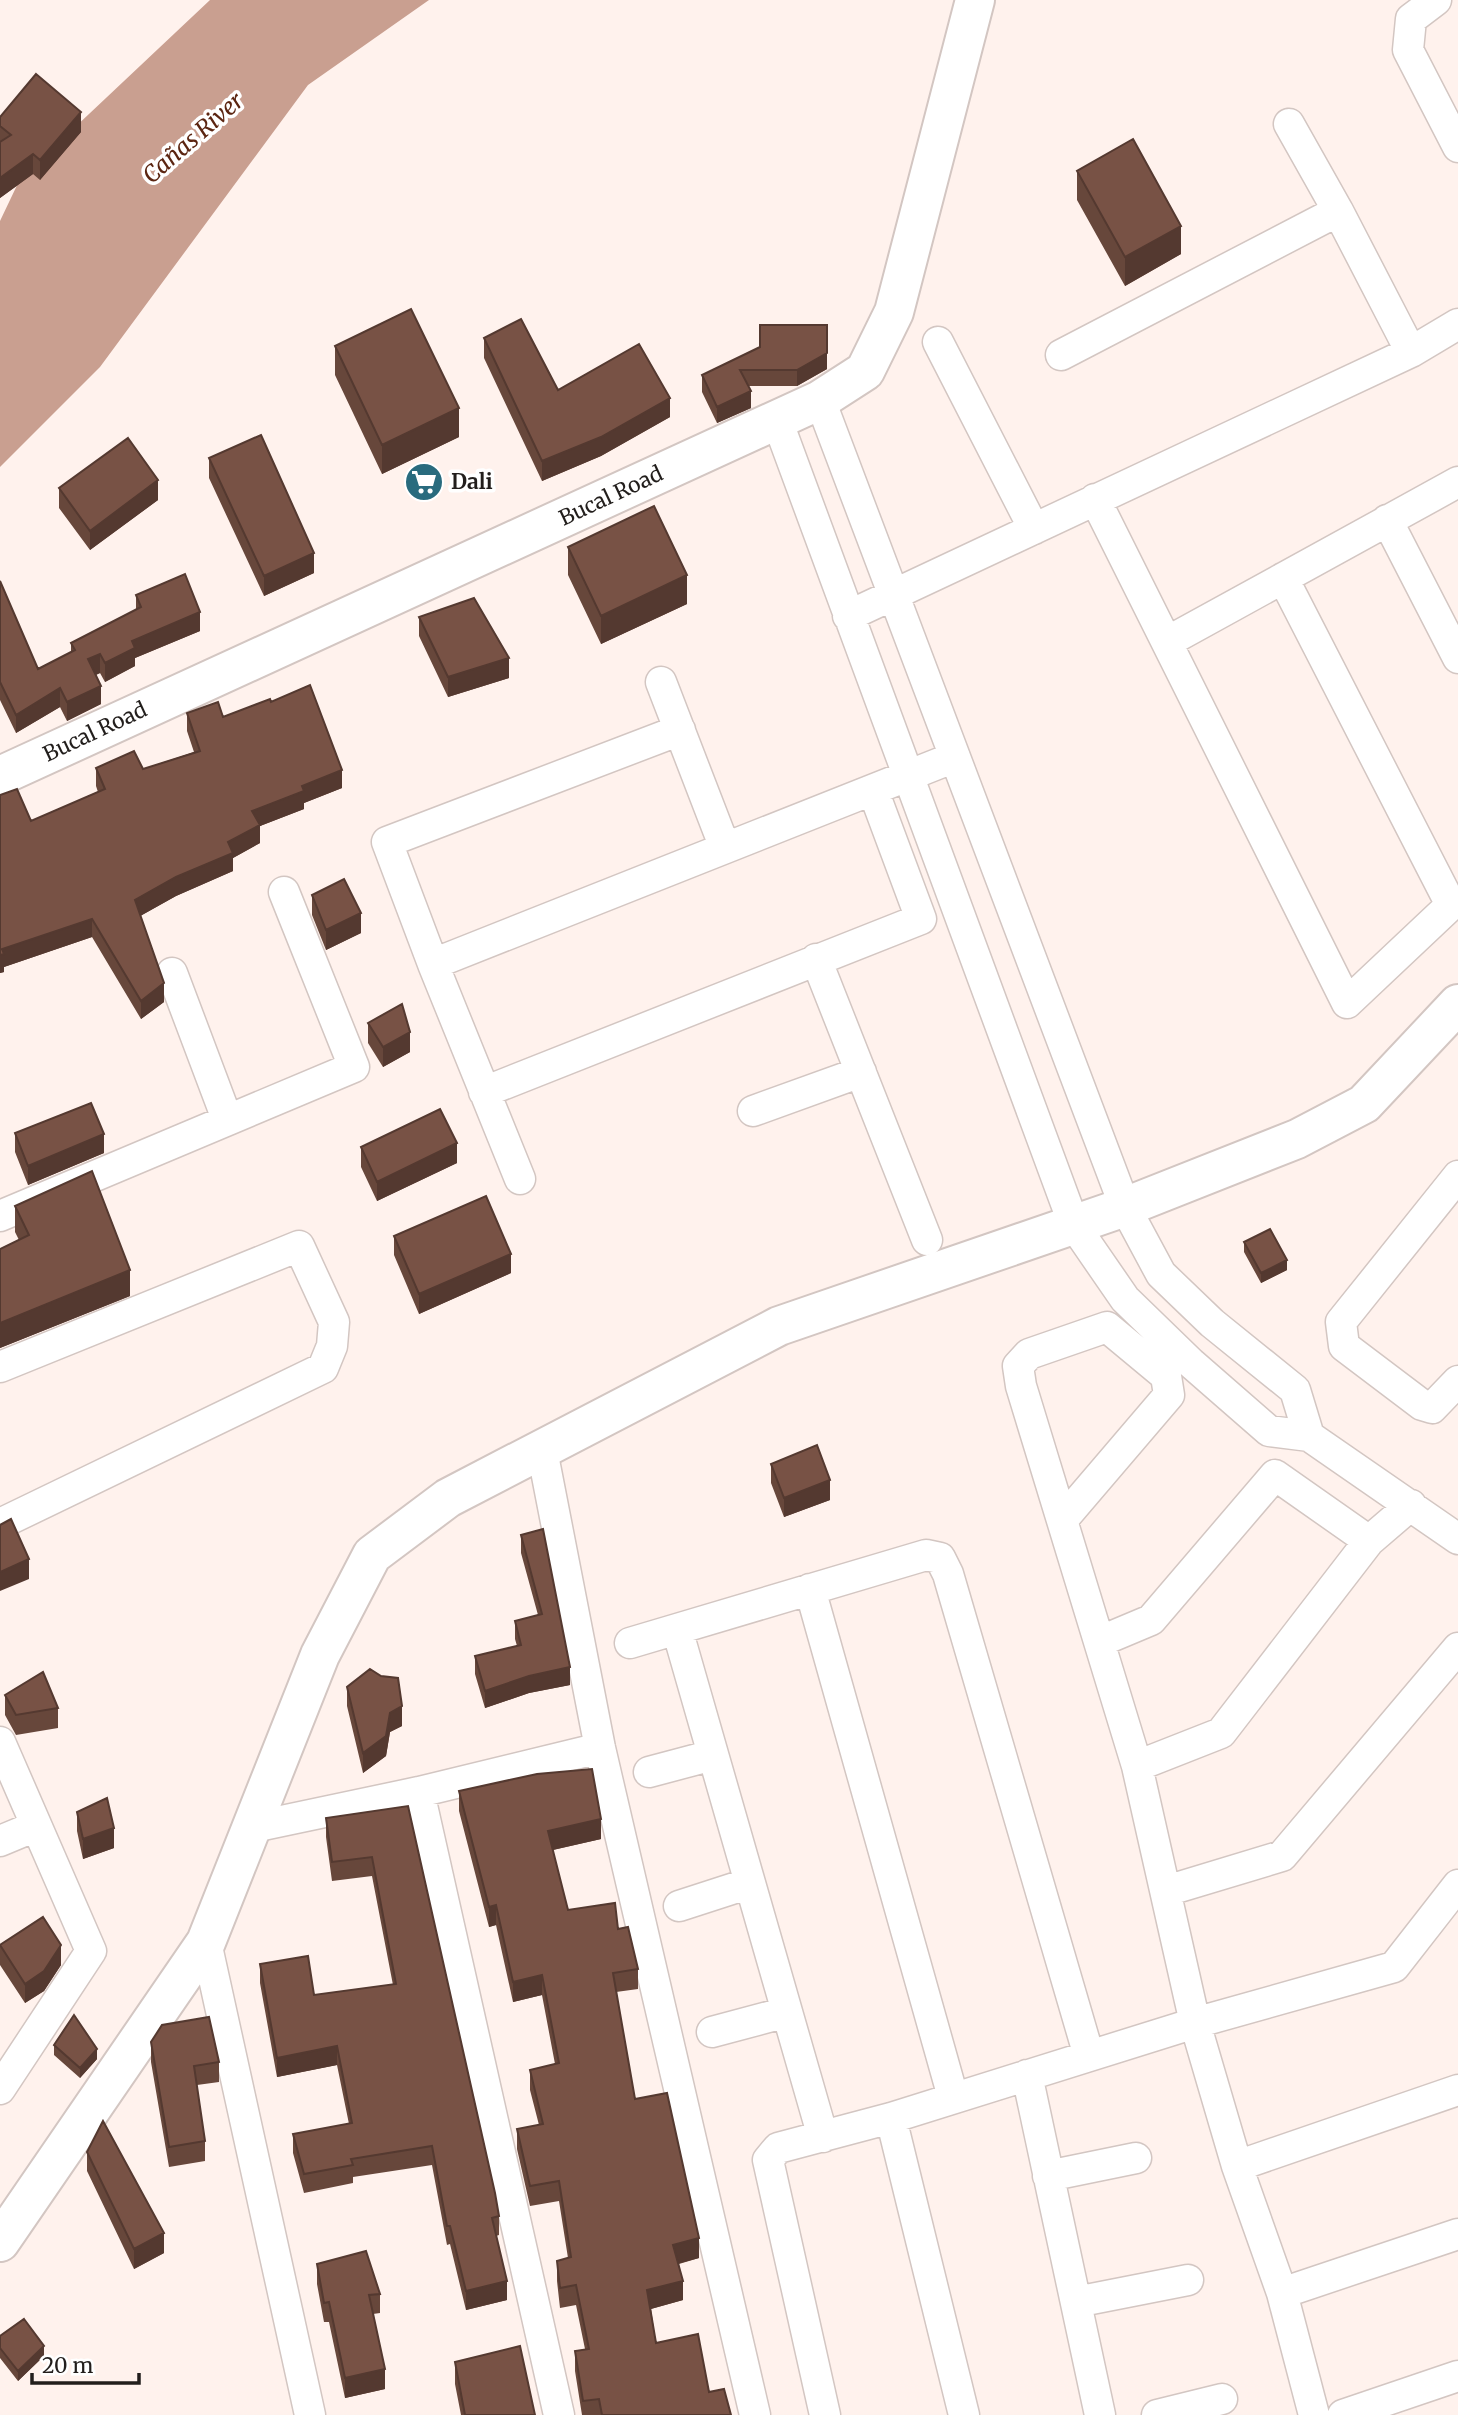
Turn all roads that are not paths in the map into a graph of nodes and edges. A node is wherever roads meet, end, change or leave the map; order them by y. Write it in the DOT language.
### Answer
graph roads {
  1 [pos="975,0"];
  2 [pos="1436,0"];
  3 [pos="1289,124"];
  4 [pos="1457,144"];
  5 [pos="1338,211"];
  6 [pos="1458,324"];
  7 [pos="938,342"];
  8 [pos="1411,352"];
  9 [pos="1062,355"];
  10 [pos="820,400"];
  11 [pos="777,420"];
  12 [pos="1458,482"];
  13 [pos="1096,499"];
  14 [pos="1387,520"];
  15 [pos="1034,529"];
  16 [pos="1283,578"];
  17 [pos="894,596"];
  18 [pos="848,616"];
  19 [pos="1167,642"];
  20 [pos="1458,658"];
  21 [pos="661,682"];
  22 [pos="680,730"];
  23 [pos="955,757"];
  24 [pos="0,776"];
  25 [pos="908,776"];
  26 [pos="873,790"];
  27 [pos="725,848"];
  28 [pos="284,892"];
  29 [pos="816,959"];
  30 [pos="433,964"];
  31 [pos="172,973"];
  32 [pos="1458,1004"];
  33 [pos="861,1072"];
  34 [pos="484,1092"];
  35 [pos="753,1111"];
  36 [pos="228,1119"];
  37 [pos="1458,1177"];
  38 [pos="520,1179"];
  39 [pos="1125,1208"];
  40 [pos="0,1216"];
  41 [pos="1074,1225"];
  42 [pos="927,1240"];
  43 [pos="0,1367"];
  44 [pos="1458,1381"];
  45 [pos="1309,1436"];
  46 [pos="542,1450"];
  47 [pos="1411,1505"];
  48 [pos="1064,1518"];
  49 [pos="0,1524"];
  50 [pos="1458,1539"];
  51 [pos="1369,1541"];
  52 [pos="810,1589"];
  53 [pos="677,1629"];
  54 [pos="1101,1641"];
  55 [pos="630,1643"];
  56 [pos="1458,1648"];
  57 [pos="0,1742"];
  58 [pos="600,1748"];
  59 [pos="713,1755"];
  60 [pos="1137,1766"];
  61 [pos="649,1772"];
  62 [pos="419,1792"];
  63 [pos="36,1826"];
  64 [pos="253,1827"];
  65 [pos="0,1841"];
  66 [pos="750,1883"];
  67 [pos="1458,1885"];
  68 [pos="1166,1891"];
  69 [pos="678,1906"];
  70 [pos="206,1942"];
  71 [pos="787,2012"];
  72 [pos="1195,2023"];
  73 [pos="712,2032"];
  74 [pos="1089,2056"];
  75 [pos="1027,2075"];
  76 [pos="0,2089"];
  77 [pos="1458,2090"];
  78 [pos="953,2097"];
  79 [pos="891,2118"];
  80 [pos="823,2137"];
  81 [pos="1136,2158"];
  82 [pos="1237,2166"];
  83 [pos="1048,2176"];
  84 [pos="1458,2234"];
  85 [pos="0,2242"];
  86 [pos="1188,2280"];
  87 [pos="1282,2293"];
  88 [pos="1076,2302"];
  89 [pos="1458,2376"];
  90 [pos="1222,2399"];
  91 [pos="310,2415"];
  92 [pos="559,2415"];
  93 [pos="755,2415"];
  94 [pos="825,2415"];
  95 [pos="964,2415"];
  96 [pos="1100,2415"];
  97 [pos="1157,2415"];
  98 [pos="1314,2415"];
  99 [pos="1343,2415"];
  1 -- 10 [label="street, Bucal Road"];
  2 -- 4 [label="street"];
  3 -- 5 [label="street"];
  5 -- 8 [label="street"];
  5 -- 9 [label="street"];
  6 -- 8 [label="street"];
  7 -- 15 [label="street"];
  8 -- 13 [label="street"];
  10 -- 11 [label="street, Bucal Road"];
  10 -- 17 [label="street"];
  11 -- 18 [label="street"];
  11 -- 24 [label="street, Bucal Road"];
  12 -- 14 [label="street"];
  13 -- 15 [label="street"];
  13 -- 19 [label="street"];
  14 -- 16 [label="street"];
  14 -- 20 [label="street"];
  15 -- 17 [label="street"];
  16 -- 19 [label="street"];
  16 -- 19 [label="street"];
  17 -- 18 [label="street"];
  17 -- 23 [label="street"];
  18 -- 25 [label="street"];
  21 -- 22 [label="street"];
  22 -- 27 [label="street"];
  22 -- 30 [label="street"];
  23 -- 25 [label="street"];
  23 -- 39 [label="street"];
  25 -- 26 [label="street"];
  25 -- 41 [label="street"];
  26 -- 27 [label="street"];
  26 -- 29 [label="street"];
  27 -- 30 [label="street"];
  28 -- 36 [label="street"];
  29 -- 33 [label="street"];
  29 -- 34 [label="street"];
  30 -- 34 [label="street"];
  31 -- 36 [label="street"];
  32 -- 39 [label="street"];
  33 -- 35 [label="street"];
  33 -- 42 [label="street"];
  34 -- 38 [label="street"];
  36 -- 40 [label="street"];
  37 -- 44 [label="street"];
  39 -- 41 [label="street"];
  39 -- 45 [label="street"];
  41 -- 45 [label="street"];
  41 -- 46 [label="street"];
  43 -- 49 [label="street"];
  45 -- 47 [label="street"];
  46 -- 58 [label="street"];
  46 -- 64 [label="street"];
  47 -- 50 [label="street"];
  47 -- 51 [label="street"];
  48 -- 48 [label="street"];
  48 -- 54 [label="street"];
  51 -- 54 [label="street"];
  51 -- 60 [label="street"];
  52 -- 53 [label="street"];
  52 -- 74 [label="street"];
  52 -- 78 [label="street"];
  53 -- 55 [label="street"];
  53 -- 59 [label="street"];
  54 -- 60 [label="street"];
  56 -- 68 [label="street"];
  57 -- 63 [label="street"];
  58 -- 62 [label="street"];
  58 -- 93 [label="street"];
  59 -- 61 [label="street"];
  59 -- 66 [label="street"];
  60 -- 68 [label="street"];
  62 -- 64 [label="street"];
  62 -- 92 [label="street"];
  63 -- 65 [label="street"];
  63 -- 76 [label="street"];
  64 -- 70 [label="street"];
  66 -- 69 [label="street"];
  66 -- 71 [label="street"];
  67 -- 72 [label="street"];
  68 -- 72 [label="street"];
  70 -- 85 [label="street"];
  70 -- 91 [label="street"];
  71 -- 73 [label="street"];
  71 -- 80 [label="street"];
  72 -- 74 [label="street"];
  72 -- 82 [label="street"];
  74 -- 75 [label="street"];
  75 -- 78 [label="street"];
  75 -- 83 [label="street"];
  77 -- 82 [label="street"];
  78 -- 79 [label="street"];
  79 -- 80 [label="street"];
  79 -- 95 [label="street"];
  80 -- 94 [label="street"];
  81 -- 83 [label="street"];
  82 -- 87 [label="street"];
  83 -- 88 [label="street"];
  84 -- 87 [label="street"];
  86 -- 88 [label="street"];
  87 -- 98 [label="street"];
  88 -- 96 [label="street"];
  89 -- 99 [label="street"];
  90 -- 97 [label="street"];
}
